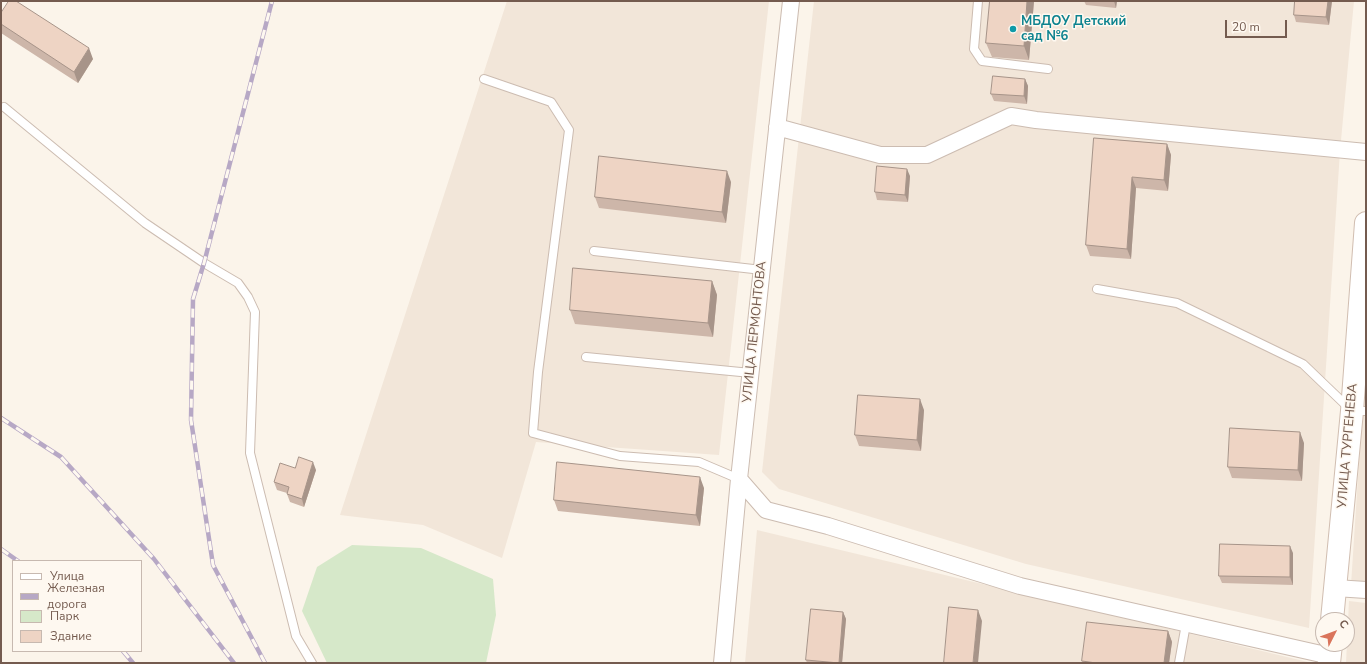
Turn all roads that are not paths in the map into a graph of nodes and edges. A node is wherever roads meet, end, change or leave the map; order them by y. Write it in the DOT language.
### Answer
graph roads {
  1 [pos="791,1"];
  2 [pos="978,1"];
  3 [pos="1048,69"];
  4 [pos="484,79"];
  5 [pos="4,107"];
  6 [pos="777,127"];
  7 [pos="1366,152"];
  8 [pos="1366,223"];
  9 [pos="594,251"];
  10 [pos="762,270"];
  11 [pos="1097,289"];
  12 [pos="586,357"];
  13 [pos="751,373"];
  14 [pos="1359,410"];
  15 [pos="739,479"];
  16 [pos="1335,588"];
  17 [pos="1366,590"];
  18 [pos="1333,612"];
  19 [pos="1186,624"];
  20 [pos="1330,654"];
  21 [pos="312,663"];
  22 [pos="722,663"];
  23 [pos="1179,663"];
  1 -- 6 [label="street, УЛИЦА ЛЕРМОНТОВА"];
  2 -- 3 [label="lane"];
  4 -- 15 [label="lane"];
  5 -- 21 [label="lane"];
  6 -- 7 [label="street"];
  6 -- 10 [label="street, УЛИЦА ЛЕРМОНТОВА"];
  8 -- 14 [label="street, УЛИЦА ТУРГЕНЕВА"];
  9 -- 10 [label="lane"];
  10 -- 13 [label="street, УЛИЦА ЛЕРМОНТОВА"];
  11 -- 14 [label="lane"];
  12 -- 13 [label="lane"];
  13 -- 15 [label="street, УЛИЦА ЛЕРМОНТОВА"];
  14 -- 16 [label="street, УЛИЦА ТУРГЕНЕВА"];
  15 -- 19 [label="street"];
  15 -- 22 [label="street, УЛИЦА ЛЕРМОНТОВА"];
  16 -- 17 [label="street"];
  16 -- 18 [label="street, УЛИЦА ТУРГЕНЕВА"];
  19 -- 20 [label="street"];
  19 -- 23 [label="lane"];
}
